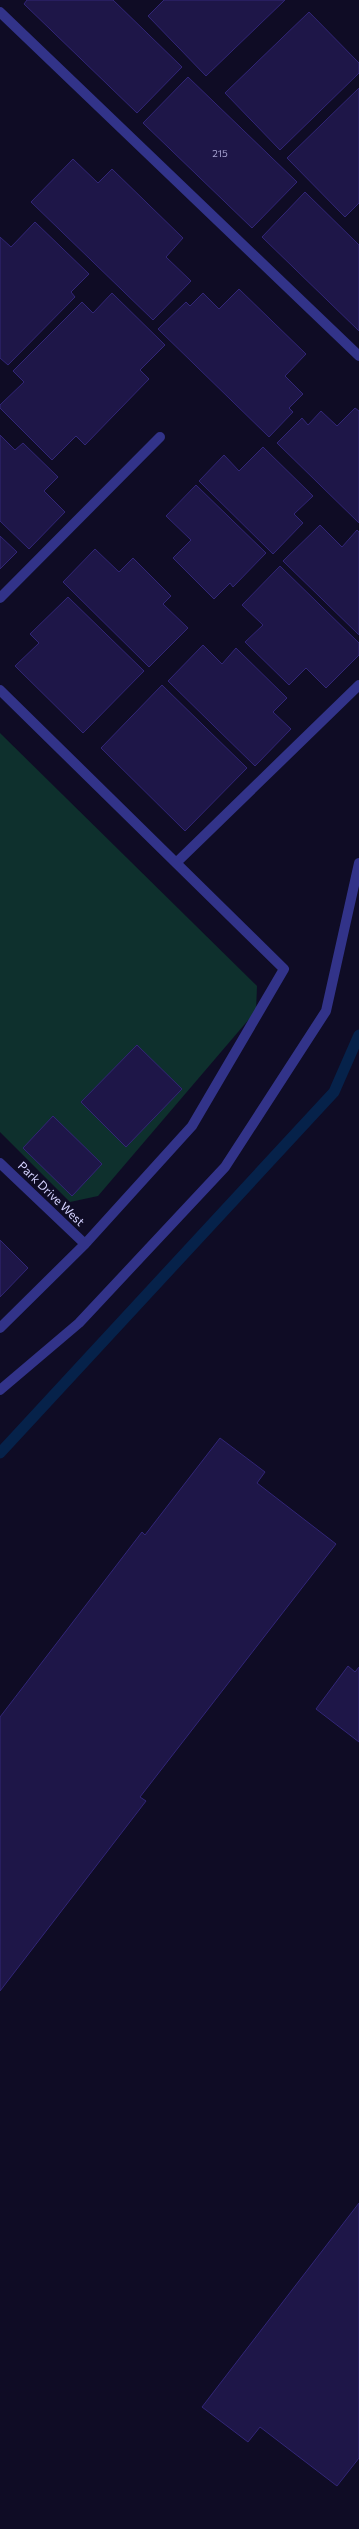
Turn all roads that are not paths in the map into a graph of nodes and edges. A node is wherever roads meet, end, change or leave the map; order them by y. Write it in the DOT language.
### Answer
graph roads {
  1 [pos="0,12"];
  2 [pos="359,356"];
  3 [pos="160,437"];
  4 [pos="0,598"];
  5 [pos="359,685"];
  6 [pos="0,690"];
  7 [pos="176,863"];
  8 [pos="359,863"];
  9 [pos="0,1163"];
  10 [pos="85,1244"];
  11 [pos="0,1328"];
  12 [pos="0,1390"];
  1 -- 2 [label="street"];
  3 -- 4 [label="street"];
  5 -- 7 [label="street"];
  6 -- 7 [label="street"];
  7 -- 10 [label="street"];
  8 -- 12 [label="street"];
  9 -- 10 [label="street, Park Drive West"];
  10 -- 11 [label="street"];
}
